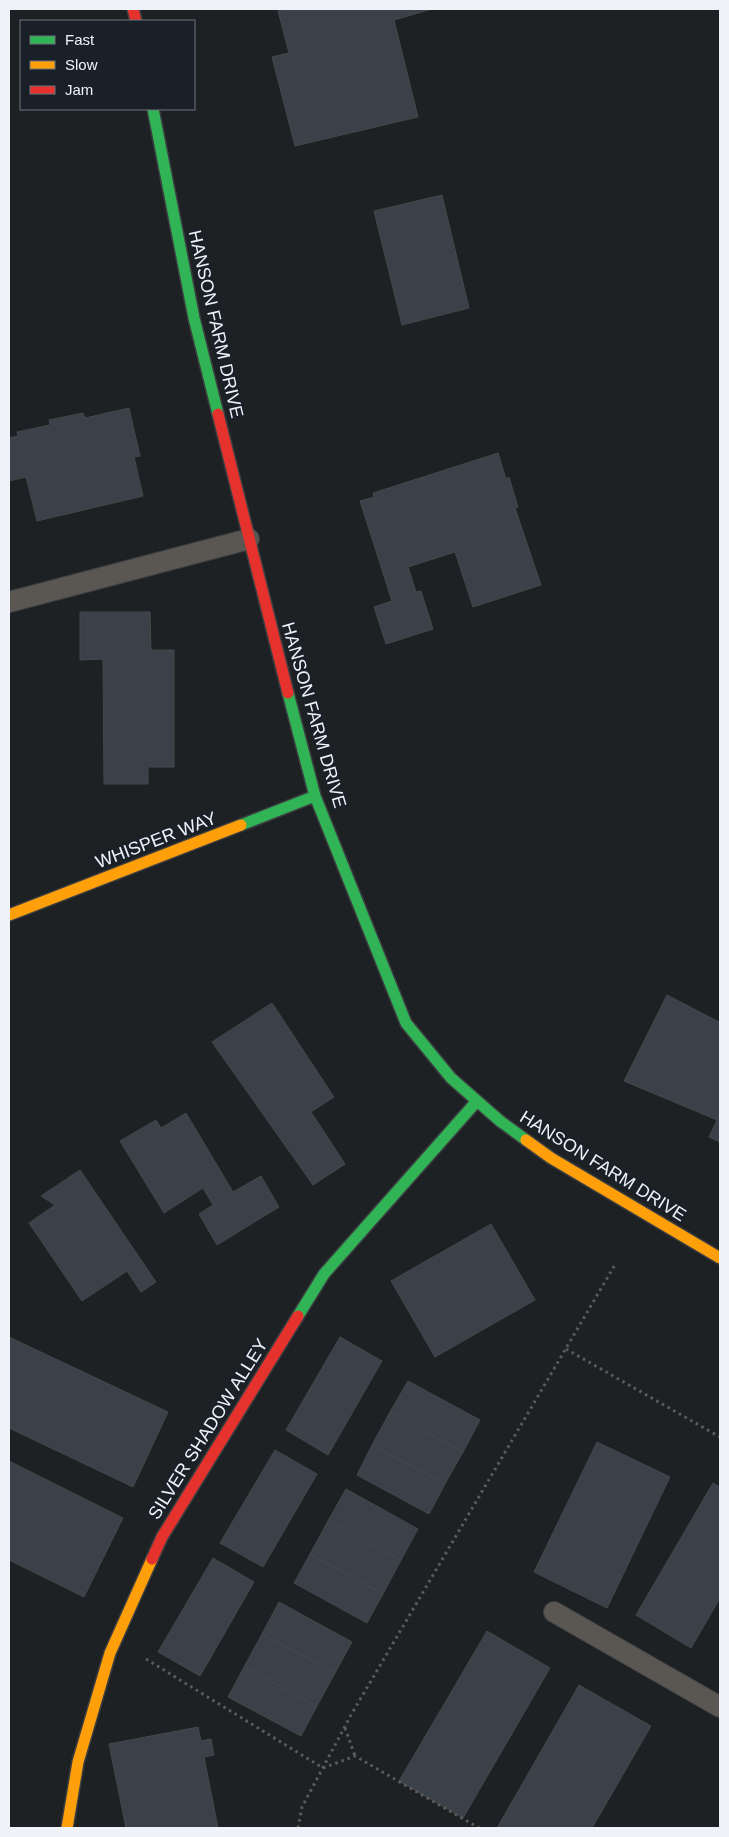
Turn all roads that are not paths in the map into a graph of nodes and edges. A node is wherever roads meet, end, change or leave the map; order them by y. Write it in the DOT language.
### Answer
graph roads {
  1 [pos="153,110"];
  2 [pos="249,539"];
  3 [pos="9,602"];
  4 [pos="315,796"];
  5 [pos="9,916"];
  6 [pos="477,1101"];
  7 [pos="720,1258"];
  8 [pos="554,1612"];
  9 [pos="720,1706"];
  10 [pos="67,1828"];
  1 -- 2 [label="street, HANSON FARM DRIVE"];
  2 -- 3 [label="lane"];
  2 -- 4 [label="street, HANSON FARM DRIVE"];
  4 -- 5 [label="street, WHISPER WAY"];
  4 -- 6 [label="street, HANSON FARM DRIVE"];
  6 -- 7 [label="street, HANSON FARM DRIVE"];
  6 -- 10 [label="street, SILVER SHADOW ALLEY"];
  8 -- 9 [label="lane"];
}
